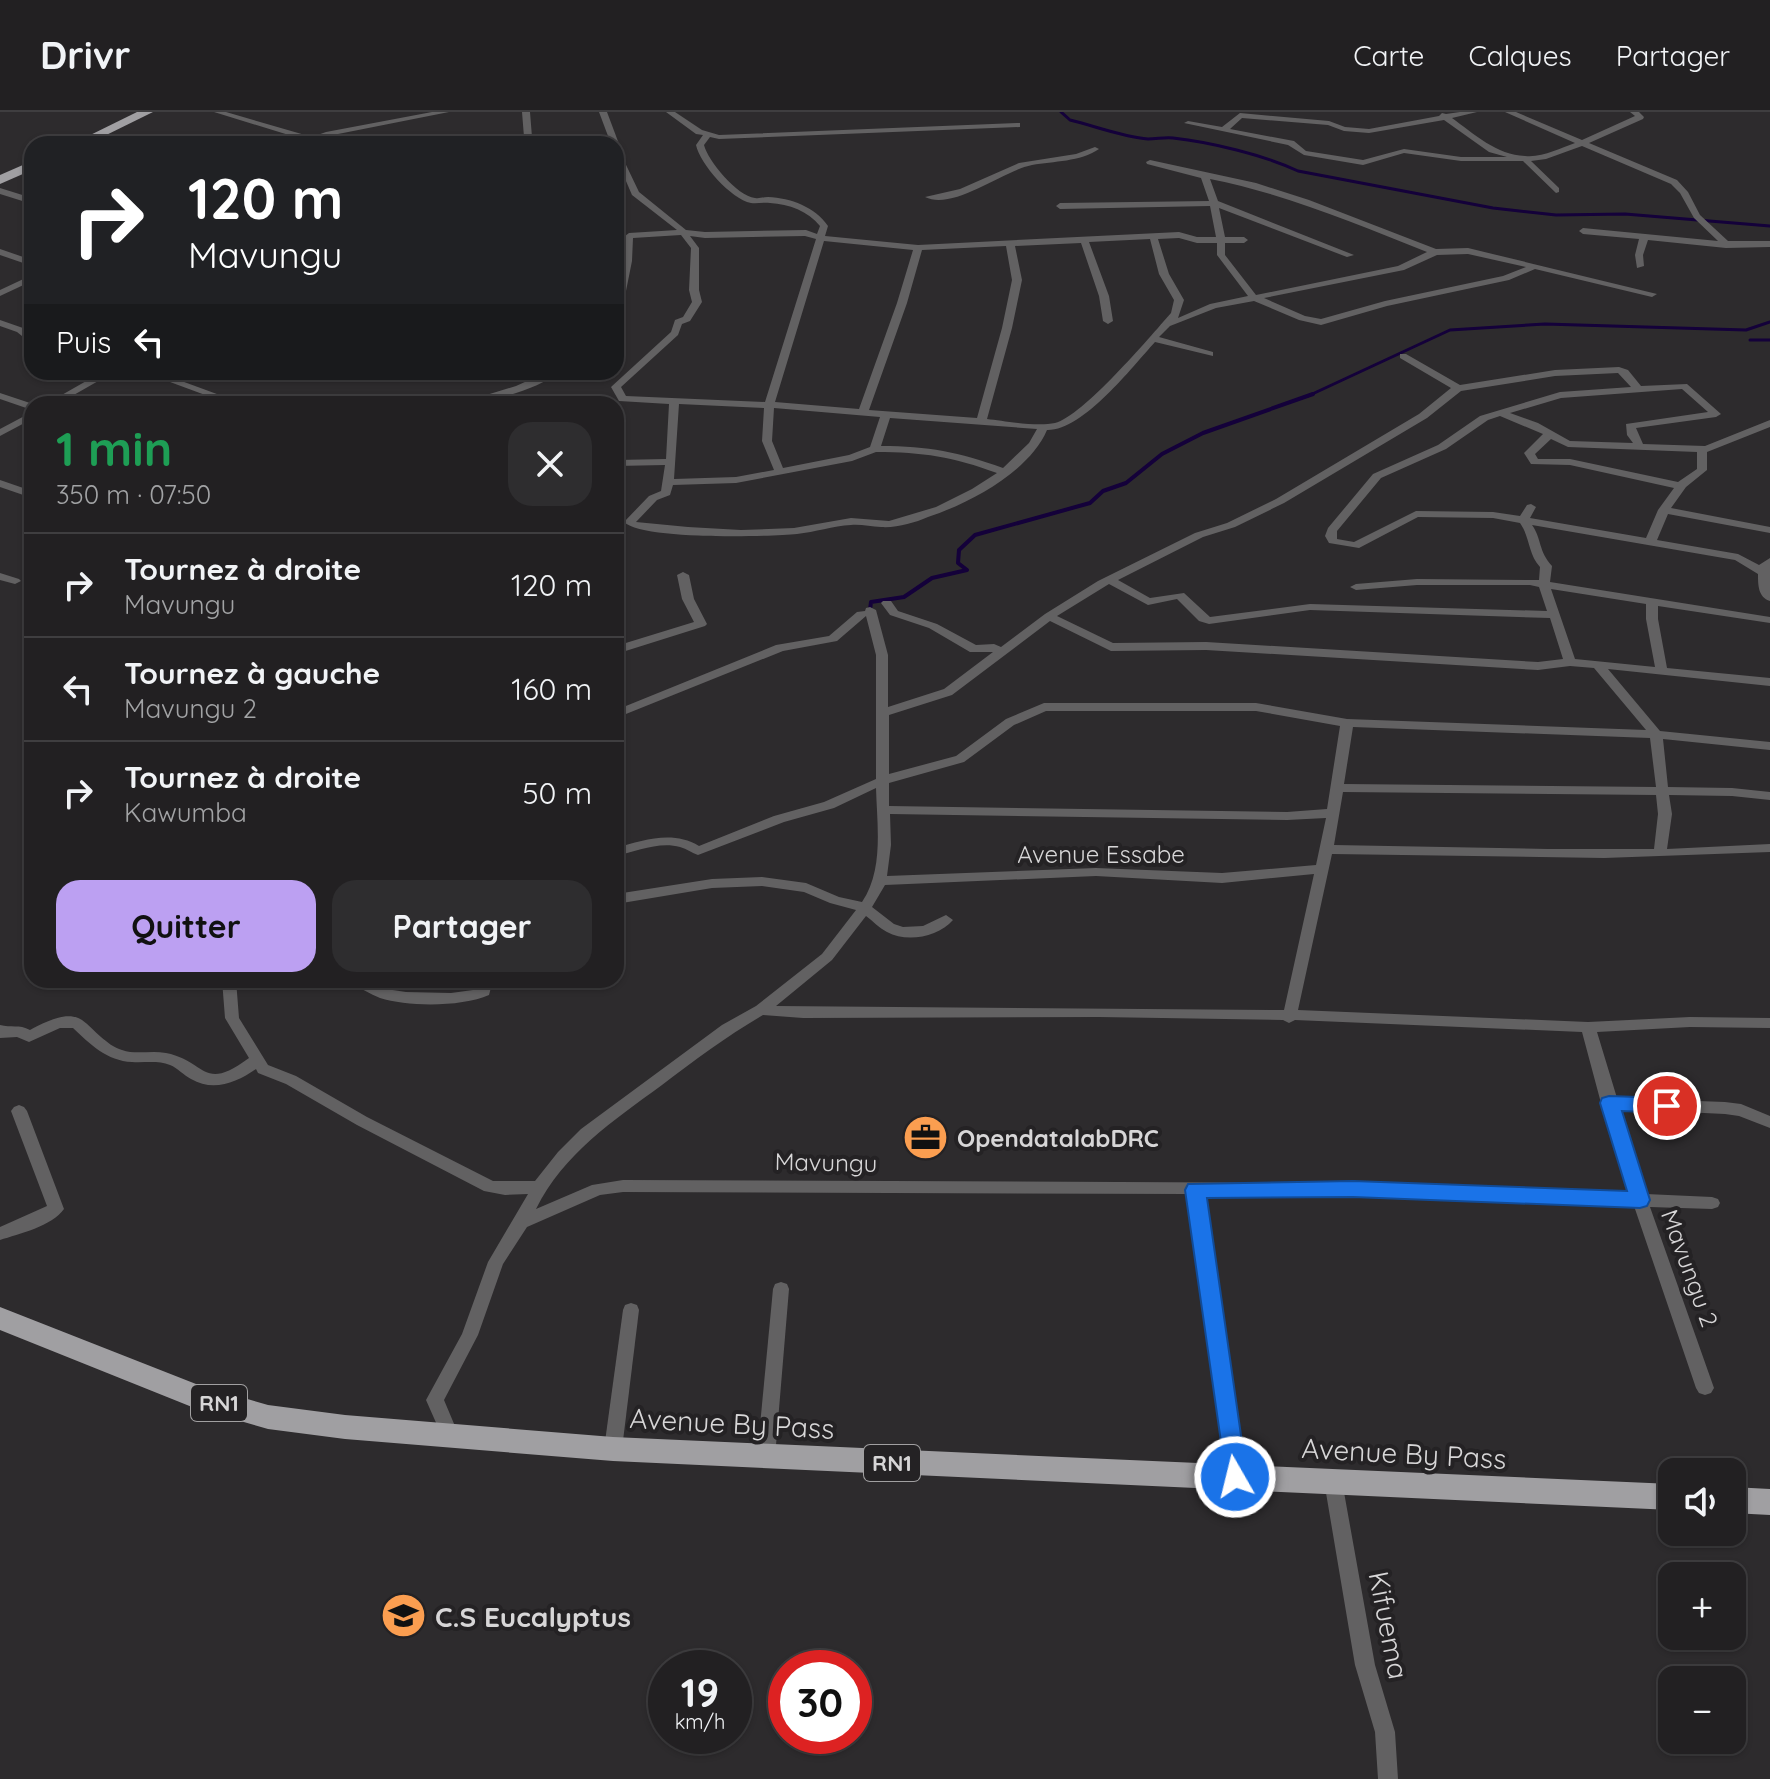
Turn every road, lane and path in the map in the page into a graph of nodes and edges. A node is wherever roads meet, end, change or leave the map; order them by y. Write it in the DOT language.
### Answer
graph roads {
  1 [pos="147,112"];
  2 [pos="218,112"];
  3 [pos="247,112"];
  4 [pos="376,112"];
  5 [pos="445,112"];
  6 [pos="526,112"];
  7 [pos="603,112"];
  8 [pos="670,112"];
  9 [pos="1434,112"];
  10 [pos="1473,112"];
  11 [pos="1509,112"];
  12 [pos="1634,112"];
  13 [pos="234,117"];
  14 [pos="1446,117"];
  15 [pos="381,123"];
  16 [pos="1188,123"];
  17 [pos="1017,125"];
  18 [pos="1225,129"];
  19 [pos="707,135"];
  20 [pos="95,136"];
  21 [pos="291,136"];
  22 [pos="327,136"];
  23 [pos="528,136"];
  24 [pos="611,136"];
  25 [pos="1580,144"];
  26 [pos="1095,149"];
  27 [pos="1525,159"];
  28 [pos="1150,162"];
  29 [pos="624,167"];
  30 [pos="24,168"];
  31 [pos="3,175"];
  32 [pos="1205,176"];
  33 [pos="1556,190"];
  34 [pos="0,191"];
  35 [pos="24,193"];
  36 [pos="17,196"];
  37 [pos="929,197"];
  38 [pos="24,198"];
  39 [pos="1214,203"];
  40 [pos="1060,206"];
  41 [pos="1583,231"];
  42 [pos="684,232"];
  43 [pos="1153,236"];
  44 [pos="1644,237"];
  45 [pos="822,238"];
  46 [pos="1084,239"];
  47 [pos="1244,240"];
  48 [pos="1221,241"];
  49 [pos="1010,242"];
  50 [pos="1770,244"];
  51 [pos="1726,245"];
  52 [pos="918,248"];
  53 [pos="0,252"];
  54 [pos="1435,252"];
  55 [pos="1350,255"];
  56 [pos="24,260"];
  57 [pos="1640,266"];
  58 [pos="1532,268"];
  59 [pos="624,279"];
  60 [pos="24,282"];
  61 [pos="0,293"];
  62 [pos="1652,294"];
  63 [pos="1253,297"];
  64 [pos="0,320"];
  65 [pos="1108,321"];
  66 [pos="1165,326"];
  67 [pos="24,327"];
  68 [pos="1154,339"];
  69 [pos="1210,354"];
  70 [pos="1403,356"];
  71 [pos="94,380"];
  72 [pos="171,380"];
  73 [pos="537,380"];
  74 [pos="624,380"];
  75 [pos="624,380"];
  76 [pos="1458,388"];
  77 [pos="1639,390"];
  78 [pos="0,396"];
  79 [pos="66,396"];
  80 [pos="217,396"];
  81 [pos="490,396"];
  82 [pos="621,396"];
  83 [pos="624,399"];
  84 [pos="674,403"];
  85 [pos="24,404"];
  86 [pos="769,405"];
  87 [pos="863,412"];
  88 [pos="1500,413"];
  89 [pos="886,414"];
  90 [pos="24,420"];
  91 [pos="981,422"];
  92 [pos="1770,423"];
  93 [pos="1043,427"];
  94 [pos="0,433"];
  95 [pos="1550,434"];
  96 [pos="1639,445"];
  97 [pos="875,449"];
  98 [pos="1702,449"];
  99 [pos="671,462"];
  100 [pos="624,463"];
  101 [pos="779,470"];
  102 [pos="1006,473"];
  103 [pos="668,482"];
  104 [pos="0,483"];
  105 [pos="1680,486"];
  106 [pos="24,492"];
  107 [pos="1531,507"];
  108 [pos="1663,510"];
  109 [pos="1523,520"];
  110 [pos="1770,530"];
  111 [pos="1651,540"];
  112 [pos="1767,567"];
  113 [pos="683,575"];
  114 [pos="0,576"];
  115 [pos="1110,580"];
  116 [pos="15,581"];
  117 [pos="1544,584"];
  118 [pos="1356,587"];
  119 [pos="1770,598"];
  120 [pos="887,603"];
  121 [pos="1652,603"];
  122 [pos="1553,615"];
  123 [pos="1049,616"];
  124 [pos="1770,620"];
  125 [pos="624,648"];
  126 [pos="1003,652"];
  127 [pos="1570,662"];
  128 [pos="1599,666"];
  129 [pos="1662,671"];
  130 [pos="1770,682"];
  131 [pos="624,711"];
  132 [pos="884,712"];
  133 [pos="1347,723"];
  134 [pos="1656,734"];
  135 [pos="1770,746"];
  136 [pos="884,780"];
  137 [pos="1339,788"];
  138 [pos="1665,792"];
  139 [pos="1770,796"];
  140 [pos="883,810"];
  141 [pos="1333,813"];
  142 [pos="1770,848"];
  143 [pos="1327,849"];
  144 [pos="624,850"];
  145 [pos="1660,851"];
  146 [pos="1323,869"];
  147 [pos="880,881"];
  148 [pos="624,897"];
  149 [pos="863,907"];
  150 [pos="946,920"];
  151 [pos="230,988"];
  152 [pos="373,988"];
  153 [pos="485,988"];
  154 [pos="761,1010"];
  155 [pos="1289,1018"];
  156 [pos="1770,1023"];
  157 [pos="1588,1027"];
  158 [pos="0,1030"];
  159 [pos="256,1061"];
  160 [pos="1609,1103"];
  161 [pos="19,1111"];
  162 [pos="1770,1122"];
  163 [pos="539,1187"];
  164 [pos="1195,1190"];
  165 [pos="1640,1200"];
  166 [pos="1712,1203"];
  167 [pos="521,1222"];
  168 [pos="0,1234"];
  169 [pos="781,1289"];
  170 [pos="631,1310"];
  171 [pos="0,1318"];
  172 [pos="1705,1388"];
  173 [pos="451,1438"];
  174 [pos="613,1449"];
  175 [pos="766,1457"];
  176 [pos="1235,1477"];
  177 [pos="1333,1481"];
  178 [pos="1658,1496"];
  179 [pos="1746,1501"];
  180 [pos="1770,1502"];
  181 [pos="1388,1779"];
  1 -- 20 [label="highway"];
  2 -- 13 [label="street"];
  3 -- 13 [label="street"];
  4 -- 15 [label="street"];
  5 -- 15 [label="street"];
  6 -- 23 [label="street"];
  7 -- 24 [label="street"];
  8 -- 19 [label="street"];
  9 -- 14 [label="street"];
  10 -- 14 [label="street"];
  11 -- 25 [label="street"];
  12 -- 25 [label="street"];
  13 -- 21 [label="street"];
  14 -- 18 [label="street"];
  14 -- 27 [label="street"];
  15 -- 22 [label="street"];
  16 -- 18 [label="street"];
  17 -- 19 [label="street"];
  18 -- 27 [label="street"];
  19 -- 45 [label="street"];
  25 -- 27 [label="street"];
  25 -- 51 [label="street"];
  26 -- 37 [label="street"];
  27 -- 33 [label="street"];
  28 -- 32 [label="street"];
  29 -- 42 [label="street"];
  30 -- 31 [label="highway"];
  32 -- 39 [label="street"];
  32 -- 54 [label="street"];
  34 -- 36 [label="street"];
  35 -- 36 [label="street"];
  36 -- 38 [label="street"];
  39 -- 40 [label="street"];
  39 -- 48 [label="street"];
  39 -- 55 [label="street"];
  41 -- 44 [label="street"];
  42 -- 45 [label="street"];
  42 -- 59 [label="street"];
  42 -- 74 [label="street"];
  43 -- 46 [label="street"];
  43 -- 48 [label="street"];
  43 -- 66 [label="street"];
  44 -- 51 [label="street"];
  44 -- 57 [label="street"];
  45 -- 52 [label="street"];
  45 -- 86 [label="street"];
  46 -- 49 [label="street"];
  46 -- 65 [label="street"];
  47 -- 48 [label="street"];
  48 -- 63 [label="street"];
  49 -- 52 [label="street"];
  49 -- 91 [label="street"];
  50 -- 51 [label="street"];
  52 -- 87 [label="street"];
  53 -- 56 [label="street"];
  54 -- 58 [label="street"];
  54 -- 63 [label="street"];
  58 -- 62 [label="street"];
  58 -- 63 [label="street"];
  60 -- 61 [label="street"];
  63 -- 66 [label="street"];
  64 -- 67 [label="street"];
  66 -- 68 [label="street"];
  68 -- 69 [label="street"];
  68 -- 93 [label="street"];
  70 -- 76 [label="street"];
  71 -- 79 [label="street"];
  72 -- 80 [label="street"];
  73 -- 81 [label="street"];
  75 -- 82 [label="street"];
  76 -- 77 [label="street"];
  76 -- 115 [label="street"];
  77 -- 88 [label="street"];
  77 -- 96 [label="street"];
  78 -- 85 [label="street"];
  83 -- 84 [label="street"];
  84 -- 86 [label="street"];
  84 -- 99 [label="street"];
  86 -- 87 [label="street"];
  86 -- 101 [label="street"];
  87 -- 89 [label="street"];
  88 -- 95 [label="street"];
  88 -- 109 [label="street"];
  89 -- 91 [label="street"];
  89 -- 97 [label="street"];
  90 -- 94 [label="street"];
  91 -- 93 [label="street"];
  92 -- 98 [label="street"];
  93 -- 102 [label="street"];
  95 -- 96 [label="street"];
  95 -- 105 [label="street"];
  96 -- 98 [label="street"];
  97 -- 101 [label="street"];
  97 -- 102 [label="street"];
  98 -- 105 [label="street"];
  99 -- 100 [label="street"];
  99 -- 103 [label="street"];
  101 -- 103 [label="street"];
  102 -- 103 [label="street"];
  104 -- 106 [label="street"];
  105 -- 108 [label="street"];
  107 -- 109 [label="street"];
  108 -- 110 [label="street"];
  108 -- 111 [label="street"];
  109 -- 111 [label="street"];
  109 -- 117 [label="street"];
  111 -- 112 [label="street"];
  112 -- 119 [label="street"];
  113 -- 125 [label="street"];
  114 -- 116 [label="street"];
  115 -- 122 [label="street"];
  115 -- 123 [label="street"];
  117 -- 118 [label="street"];
  117 -- 121 [label="street"];
  117 -- 122 [label="street"];
  120 -- 126 [label="street"];
  121 -- 124 [label="street"];
  121 -- 129 [label="street"];
  122 -- 127 [label="street"];
  123 -- 126 [label="street"];
  123 -- 127 [label="street"];
  126 -- 132 [label="street"];
  127 -- 128 [label="street"];
  128 -- 129 [label="street"];
  128 -- 134 [label="street"];
  129 -- 130 [label="street"];
  131 -- 132 [label="street"];
  132 -- 136 [label="street"];
  133 -- 134 [label="street"];
  133 -- 136 [label="street"];
  133 -- 137 [label="street"];
  134 -- 135 [label="street"];
  134 -- 138 [label="street"];
  136 -- 140 [label="street"];
  136 -- 144 [label="street"];
  137 -- 138 [label="street"];
  137 -- 141 [label="street"];
  138 -- 139 [label="street"];
  138 -- 145 [label="street"];
  140 -- 141 [label="street"];
  140 -- 147 [label="street"];
  141 -- 143 [label="street"];
  142 -- 145 [label="street"];
  143 -- 145 [label="street"];
  143 -- 146 [label="street"];
  146 -- 147 [label="street, Avenue Essabe"];
  146 -- 155 [label="street"];
  147 -- 149 [label="street"];
  148 -- 149 [label="street"];
  149 -- 150 [label="street"];
  149 -- 154 [label="street"];
  151 -- 159 [label="street"];
  152 -- 153 [label="street"];
  154 -- 155 [label="street"];
  154 -- 163 [label="street"];
  155 -- 157 [label="street"];
  156 -- 157 [label="street"];
  157 -- 160 [label="street, Mavungu 2"];
  158 -- 159 [label="street"];
  159 -- 163 [label="street"];
  160 -- 162 [label="street"];
  160 -- 165 [label="street, Mavungu 2"];
  161 -- 168 [label="street"];
  163 -- 167 [label="street"];
  164 -- 165 [label="street, Mavungu"];
  164 -- 167 [label="street, Mavungu"];
  164 -- 176 [label="street"];
  165 -- 166 [label="street, Mavungu"];
  165 -- 172 [label="street, Mavungu 2"];
  167 -- 173 [label="street"];
  169 -- 175 [label="street"];
  170 -- 174 [label="street"];
  171 -- 173 [label="highway, Avenue By Pass / RN1"];
  173 -- 174 [label="highway, Avenue By Pass / RN1"];
  174 -- 175 [label="highway, Avenue By Pass / RN1"];
  175 -- 176 [label="highway, Avenue By Pass / RN1"];
  176 -- 177 [label="highway, Avenue By Pass / RN1"];
  177 -- 178 [label="highway, Avenue By Pass / RN1"];
  177 -- 181 [label="street, Kifuema"];
  179 -- 180 [label="highway"];
}
